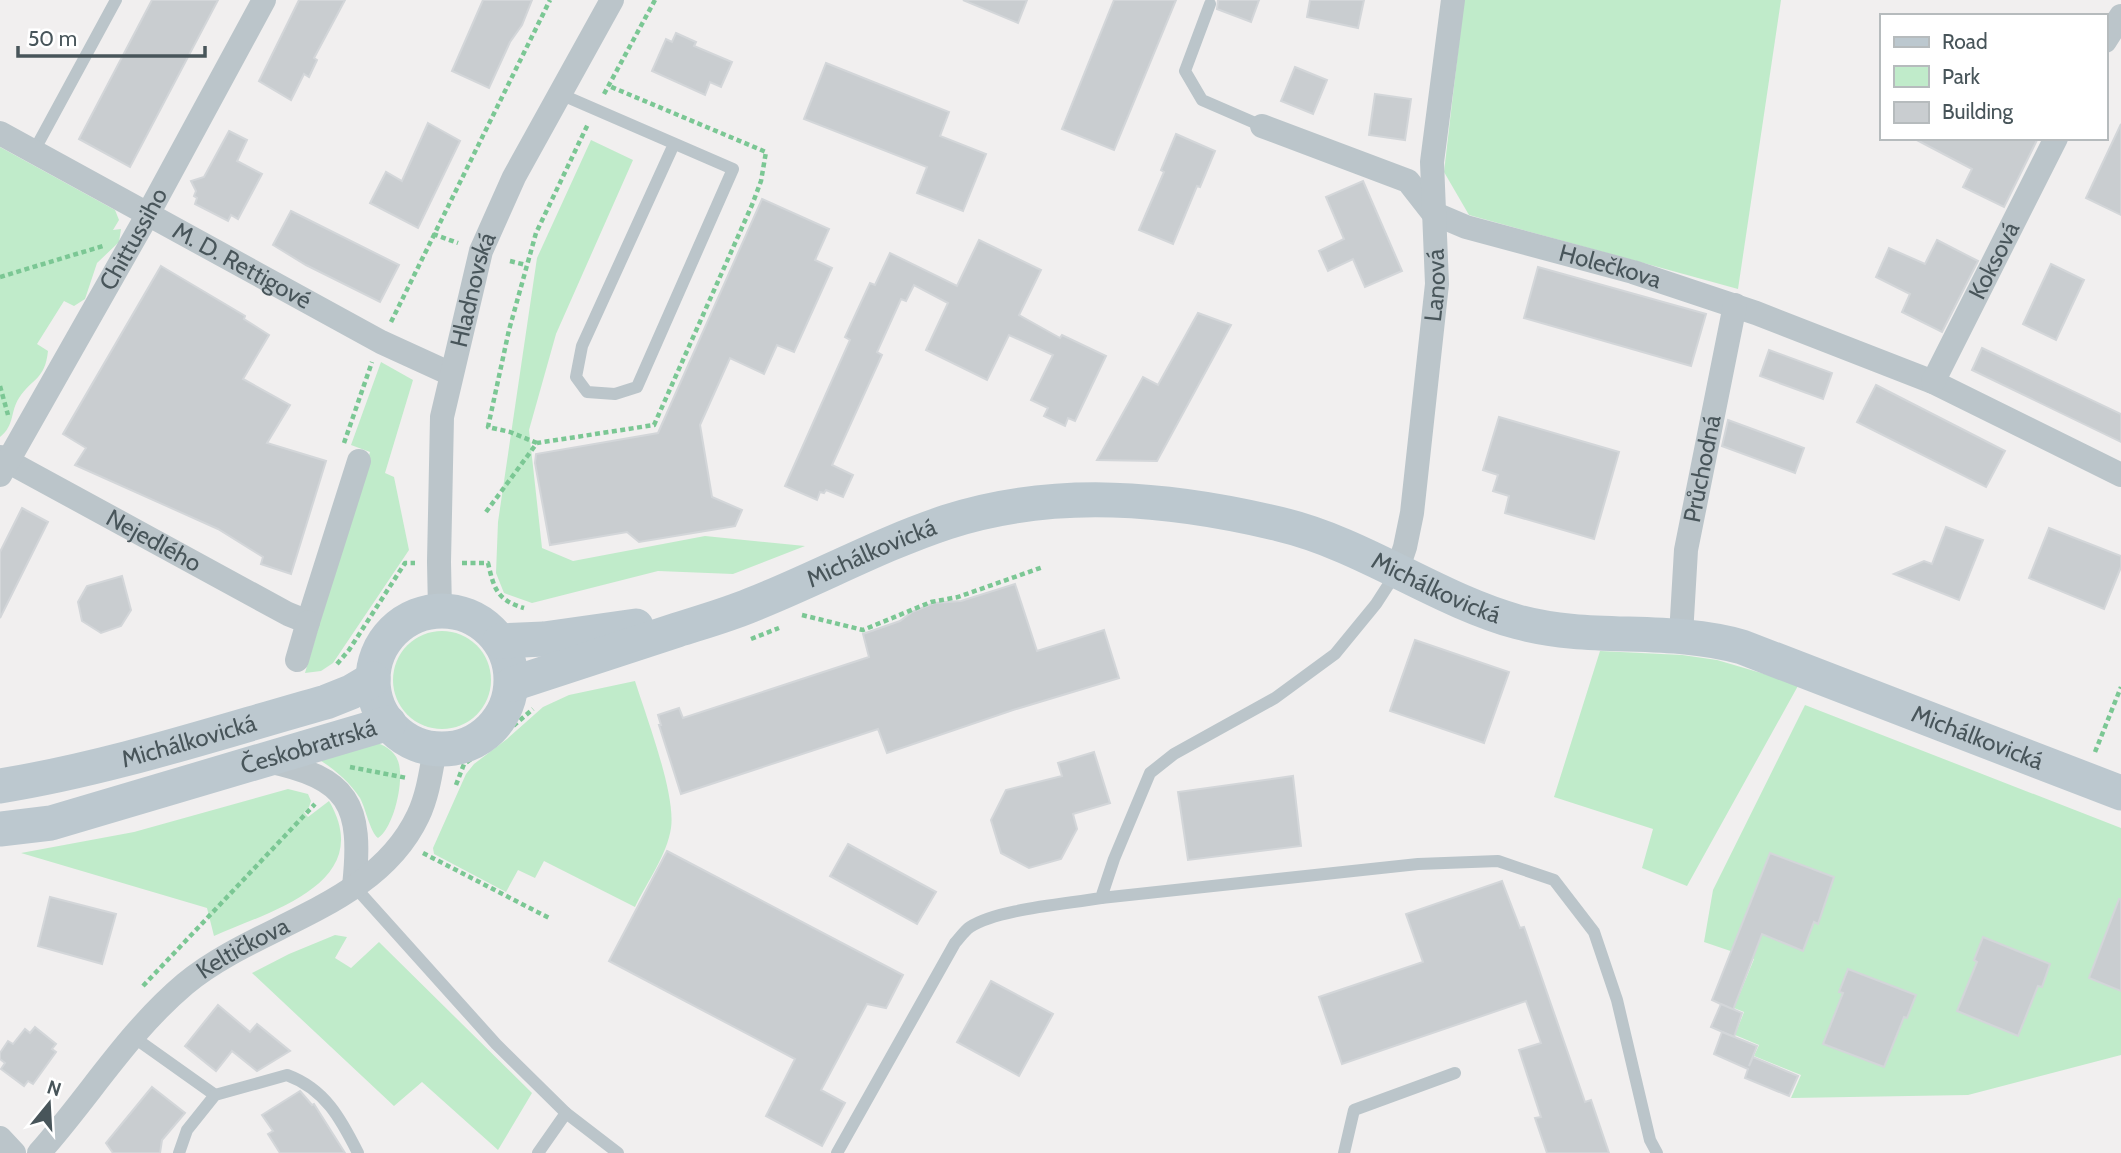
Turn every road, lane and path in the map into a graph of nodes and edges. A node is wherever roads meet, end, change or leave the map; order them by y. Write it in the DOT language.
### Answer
graph roads {
  1 [pos="116,0"];
  2 [pos="264,0"];
  3 [pos="612,0"];
  4 [pos="655,0"];
  5 [pos="1452,0"];
  6 [pos="1210,4"];
  7 [pos="2121,16"];
  8 [pos="2107,38"];
  9 [pos="560,94"];
  10 [pos="595,110"];
  11 [pos="1262,126"];
  12 [pos="0,133"];
  13 [pos="2055,140"];
  14 [pos="674,144"];
  15 [pos="34,151"];
  16 [pos="1433,213"];
  17 [pos="148,214"];
  18 [pos="433,234"];
  19 [pos="135,236"];
  20 [pos="457,243"];
  21 [pos="510,261"];
  22 [pos="526,265"];
  23 [pos="0,277"];
  24 [pos="1735,305"];
  25 [pos="451,374"];
  26 [pos="1933,382"];
  27 [pos="537,443"];
  28 [pos="359,461"];
  29 [pos="3,464"];
  30 [pos="2121,475"];
  31 [pos="1043,566"];
  32 [pos="1397,571"];
  33 [pos="440,610"];
  34 [pos="759,620"];
  35 [pos="791,621"];
  36 [pos="309,622"];
  37 [pos="780,628"];
  38 [pos="1681,635"];
  39 [pos="500,641"];
  40 [pos="297,660"];
  41 [pos="373,678"];
  42 [pos="512,684"];
  43 [pos="2121,687"];
  44 [pos="541,703"];
  45 [pos="389,723"];
  46 [pos="435,749"];
  47 [pos="2092,760"];
  48 [pos="266,761"];
  49 [pos="230,771"];
  50 [pos="429,783"];
  51 [pos="0,786"];
  52 [pos="333,786"];
  53 [pos="2121,793"];
  54 [pos="0,829"];
  55 [pos="423,853"];
  56 [pos="354,886"];
  57 [pos="1101,898"];
  58 [pos="551,919"];
  59 [pos="141,989"];
  60 [pos="132,1035"];
  61 [pos="1455,1073"];
  62 [pos="215,1095"];
  63 [pos="566,1113"];
  64 [pos="0,1138"];
  65 [pos="47,1150"];
  66 [pos="14,1153"];
  67 [pos="179,1153"];
  68 [pos="358,1153"];
  69 [pos="538,1153"];
  70 [pos="618,1153"];
  71 [pos="837,1153"];
  72 [pos="1344,1153"];
  73 [pos="1657,1153"];
  1 -- 15 [label="lane"];
  2 -- 17 [label="street, Chittussiho"];
  3 -- 9 [label="street, Hladnovská"];
  4 -- 10 [label="path"];
  5 -- 16 [label="street, Lanová"];
  6 -- 11 [label="lane, Holečkova"];
  7 -- 8 [label="street"];
  9 -- 10 [label="lane"];
  9 -- 25 [label="street, Hladnovská"];
  10 -- 14 [label="lane"];
  10 -- 22 [label="path"];
  11 -- 16 [label="street, Holečkova"];
  12 -- 15 [label="street, M. D. Rettigové"];
  13 -- 26 [label="street, Koksová"];
  14 -- 14 [label="lane"];
  15 -- 17 [label="street, M. D. Rettigové"];
  16 -- 24 [label="street, Holečkova"];
  16 -- 32 [label="street, Lanová"];
  17 -- 19 [label="street, Chittussiho"];
  17 -- 25 [label="street, M. D. Rettigové"];
  18 -- 20 [label="path"];
  19 -- 23 [label="path"];
  19 -- 29 [label="street, Chittussiho"];
  21 -- 22 [label="path"];
  22 -- 27 [label="path"];
  24 -- 26 [label="street, Holečkova"];
  24 -- 38 [label="street, Průchodná"];
  25 -- 33 [label="street, Hladnovská"];
  26 -- 30 [label="street, Holečkova"];
  28 -- 36 [label="street"];
  29 -- 36 [label="street, Nejedlého"];
  31 -- 35 [label="path"];
  32 -- 34 [label="street, Michálkovická"];
  32 -- 38 [label="street, Michálkovická"];
  32 -- 57 [label="lane"];
  33 -- 39 [label="street"];
  33 -- 41 [label="street"];
  34 -- 37 [label="path"];
  34 -- 39 [label="street, Michálkovická"];
  34 -- 42 [label="street, Michálkovická"];
  36 -- 40 [label="street"];
  38 -- 53 [label="street, Michálkovická"];
  39 -- 42 [label="street"];
  41 -- 45 [label="street"];
  41 -- 51 [label="street, Michálkovická"];
  42 -- 46 [label="street"];
  43 -- 47 [label="path"];
  44 -- 50 [label="path"];
  45 -- 46 [label="street"];
  45 -- 48 [label="street, Českobratrská"];
  46 -- 50 [label="street, Keltičkova"];
  48 -- 49 [label="street, Českobratrská"];
  48 -- 52 [label="street"];
  49 -- 54 [label="street, Michálkovická"];
  50 -- 52 [label="path"];
  50 -- 56 [label="street, Keltičkova"];
  52 -- 56 [label="street"];
  52 -- 59 [label="path"];
  55 -- 58 [label="path"];
  56 -- 60 [label="street, Keltičkova"];
  56 -- 63 [label="lane"];
  57 -- 71 [label="lane"];
  57 -- 73 [label="lane"];
  60 -- 62 [label="lane"];
  60 -- 65 [label="street, Keltičkova"];
  61 -- 72 [label="lane"];
  62 -- 67 [label="lane"];
  62 -- 68 [label="lane"];
  63 -- 69 [label="lane"];
  63 -- 70 [label="lane"];
  64 -- 66 [label="street"];
}
